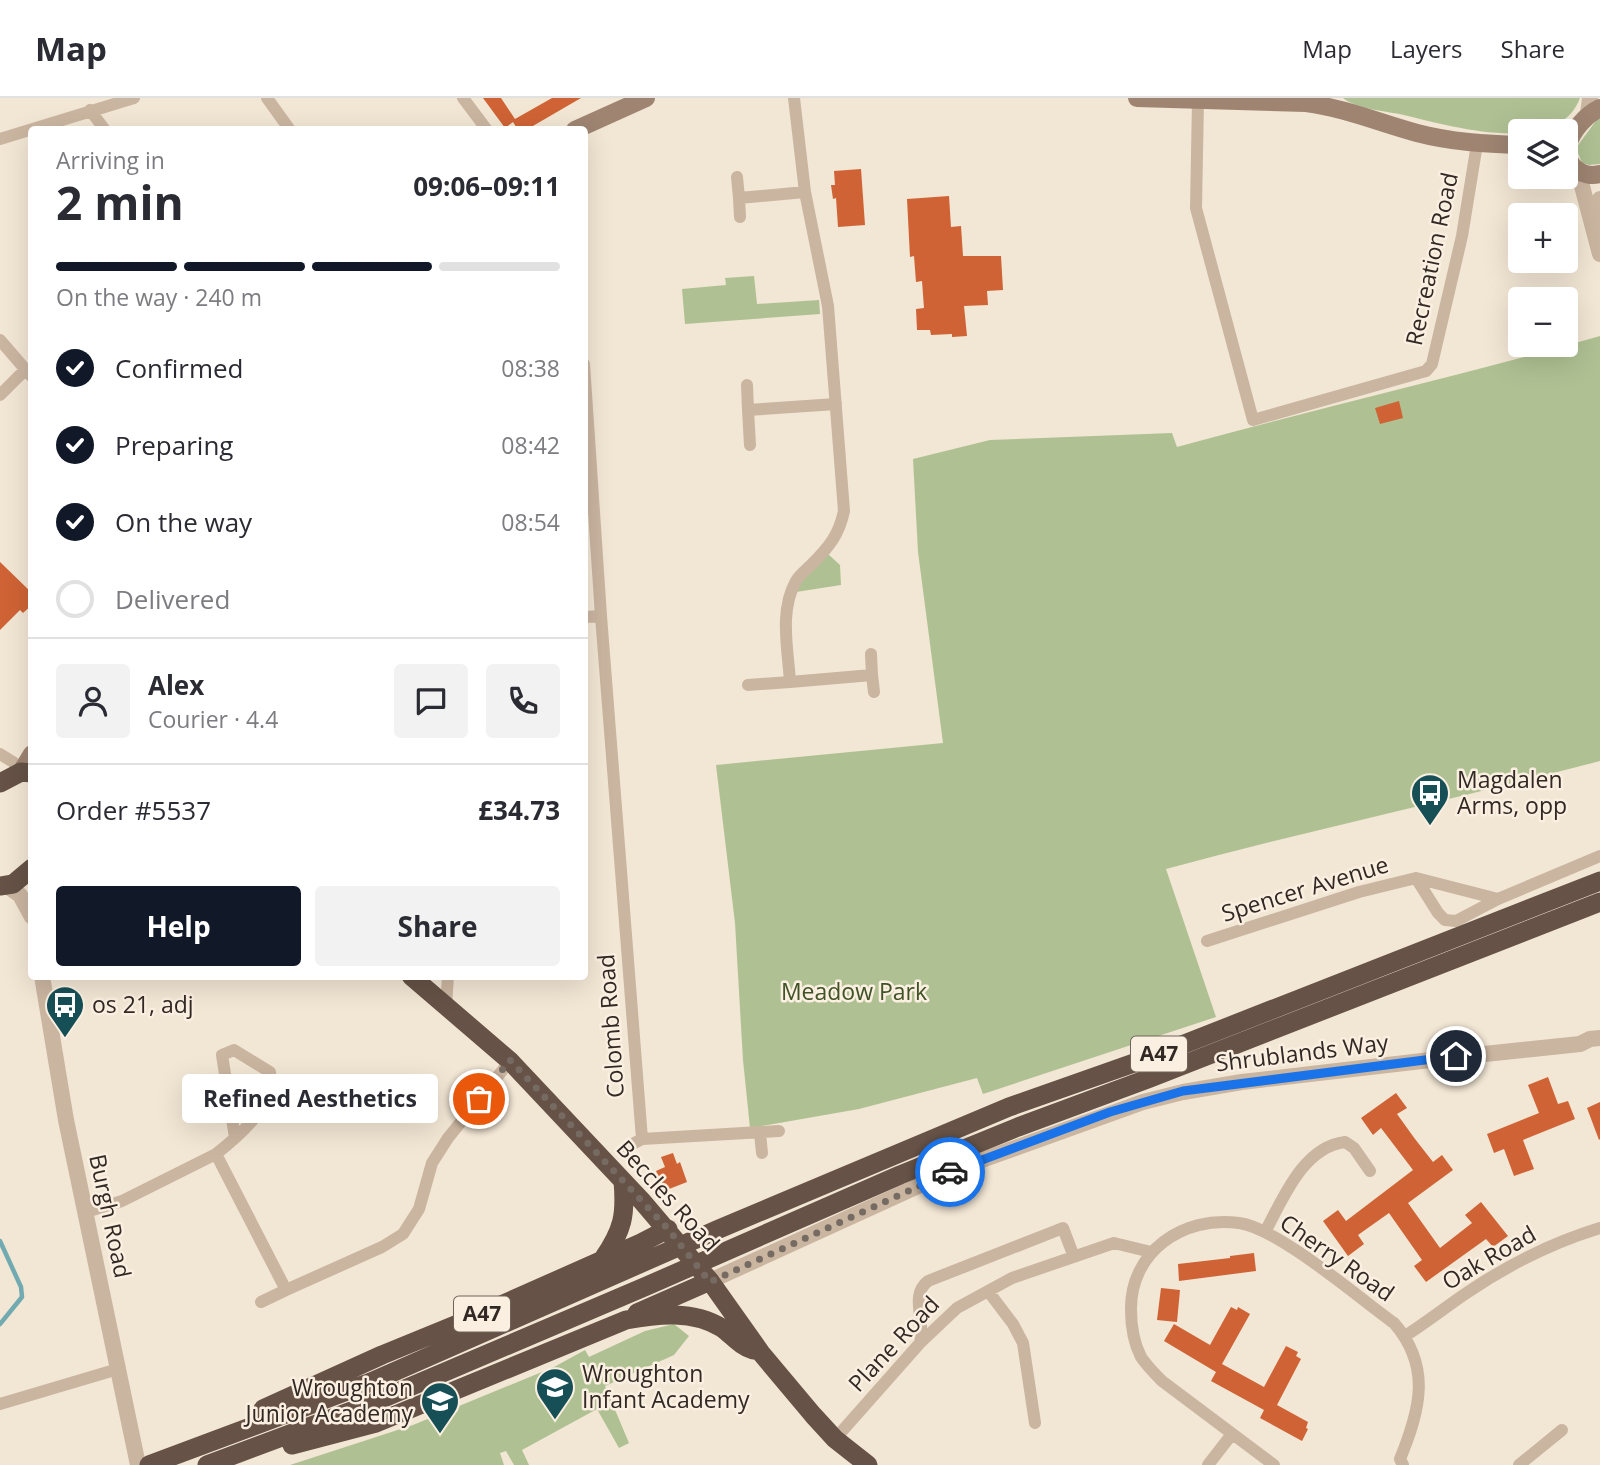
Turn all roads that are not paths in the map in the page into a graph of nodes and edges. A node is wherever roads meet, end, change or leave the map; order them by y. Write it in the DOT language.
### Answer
graph roads {
  1 [pos="134,98"];
  2 [pos="267,98"];
  3 [pos="463,98"];
  4 [pos="646,98"];
  5 [pos="794,98"];
  6 [pos="1137,98"];
  7 [pos="1149,98"];
  8 [pos="1198,100"];
  9 [pos="626,102"];
  10 [pos="1325,102"];
  11 [pos="1593,107"];
  12 [pos="90,110"];
  13 [pos="40,126"];
  14 [pos="102,126"];
  15 [pos="287,126"];
  16 [pos="484,126"];
  17 [pos="582,126"];
  18 [pos="1578,128"];
  19 [pos="28,130"];
  20 [pos="0,139"];
  21 [pos="1477,144"];
  22 [pos="1508,145"];
  23 [pos="1578,172"];
  24 [pos="1600,174"];
  25 [pos="737,177"];
  26 [pos="805,192"];
  27 [pos="739,198"];
  28 [pos="1600,199"];
  29 [pos="740,217"];
  30 [pos="1598,247"];
  31 [pos="0,340"];
  32 [pos="28,374"];
  33 [pos="747,385"];
  34 [pos="0,395"];
  35 [pos="836,404"];
  36 [pos="748,410"];
  37 [pos="588,424"];
  38 [pos="750,445"];
  39 [pos="588,617"];
  40 [pos="601,617"];
  41 [pos="871,654"];
  42 [pos="873,675"];
  43 [pos="790,682"];
  44 [pos="748,685"];
  45 [pos="874,692"];
  46 [pos="0,754"];
  47 [pos="24,772"];
  48 [pos="0,783"];
  49 [pos="1600,856"];
  50 [pos="28,870"];
  51 [pos="1416,878"];
  52 [pos="1600,881"];
  53 [pos="2,886"];
  54 [pos="1498,899"];
  55 [pos="1600,902"];
  56 [pos="28,910"];
  57 [pos="1207,941"];
  58 [pos="43,980"];
  59 [pos="416,980"];
  60 [pos="448,980"];
  61 [pos="446,1006"];
  62 [pos="1600,1038"];
  63 [pos="510,1060"];
  64 [pos="779,1131"];
  65 [pos="760,1133"];
  66 [pos="236,1138"];
  67 [pos="642,1139"];
  68 [pos="626,1147"];
  69 [pos="762,1153"];
  70 [pos="216,1154"];
  71 [pos="1370,1171"];
  72 [pos="623,1181"];
  73 [pos="86,1212"];
  74 [pos="1600,1228"];
  75 [pos="668,1229"];
  76 [pos="1265,1232"];
  77 [pos="1151,1252"];
  78 [pos="1074,1257"];
  79 [pos="603,1260"];
  80 [pos="710,1282"];
  81 [pos="286,1290"];
  82 [pos="988,1291"];
  83 [pos="261,1302"];
  84 [pos="626,1320"];
  85 [pos="1405,1336"];
  86 [pos="920,1343"];
  87 [pos="761,1353"];
  88 [pos="118,1369"];
  89 [pos="0,1404"];
  90 [pos="1035,1423"];
  91 [pos="1562,1430"];
  92 [pos="1232,1434"];
  93 [pos="225,1436"];
  94 [pos="835,1439"];
  95 [pos="240,1453"];
  96 [pos="1402,1462"];
  97 [pos="154,1463"];
  98 [pos="138,1465"];
  99 [pos="206,1465"];
  100 [pos="868,1465"];
  101 [pos="1208,1465"];
  102 [pos="1274,1465"];
  103 [pos="1388,1465"];
  104 [pos="1519,1465"];
  1 -- 12 [label="street"];
  2 -- 15 [label="street"];
  3 -- 16 [label="street"];
  4 -- 9 [label="main road"];
  5 -- 26 [label="street"];
  6 -- 7 [label="main road"];
  7 -- 8 [label="main road"];
  8 -- 10 [label="main road"];
  8 -- 21 [label="street, Recreation Road"];
  9 -- 17 [label="main road"];
  10 -- 21 [label="main road"];
  11 -- 18 [label="main road"];
  12 -- 13 [label="street"];
  12 -- 14 [label="street"];
  19 -- 20 [label="street"];
  21 -- 22 [label="main road"];
  23 -- 24 [label="main road"];
  23 -- 30 [label="street"];
  25 -- 27 [label="street"];
  26 -- 27 [label="street"];
  26 -- 35 [label="street"];
  27 -- 29 [label="street"];
  28 -- 30 [label="street"];
  31 -- 32 [label="street"];
  32 -- 34 [label="street"];
  33 -- 36 [label="street"];
  35 -- 36 [label="street"];
  35 -- 43 [label="street"];
  36 -- 38 [label="street"];
  37 -- 40 [label="street, Colomb Road"];
  39 -- 40 [label="street"];
  40 -- 67 [label="street, Colomb Road"];
  41 -- 42 [label="street"];
  42 -- 43 [label="street"];
  42 -- 45 [label="street"];
  43 -- 44 [label="street"];
  46 -- 47 [label="street"];
  47 -- 48 [label="highway"];
  49 -- 54 [label="street, Spencer Avenue"];
  50 -- 53 [label="highway"];
  51 -- 54 [label="street, Spencer Avenue"];
  51 -- 54 [label="street, Spencer Avenue"];
  51 -- 57 [label="street, Spencer Avenue"];
  52 -- 93 [label="highway, A47"];
  53 -- 56 [label="street"];
  55 -- 95 [label="highway, A47"];
  58 -- 73 [label="street, Burgh Road"];
  59 -- 61 [label="highway, Beccles Road"];
  60 -- 61 [label="street"];
  61 -- 63 [label="highway, Beccles Road"];
  62 -- 80 [label="street, Shrublands Way"];
  63 -- 72 [label="highway, Beccles Road"];
  63 -- 81 [label="street"];
  64 -- 65 [label="street"];
  65 -- 67 [label="street"];
  65 -- 69 [label="street"];
  66 -- 66 [label="street"];
  66 -- 70 [label="street"];
  67 -- 68 [label="street"];
  70 -- 73 [label="street"];
  70 -- 81 [label="street"];
  71 -- 76 [label="street"];
  72 -- 75 [label="highway, Beccles Road"];
  72 -- 79 [label="highway"];
  73 -- 88 [label="street, Burgh Road"];
  74 -- 85 [label="street, Oak Road"];
  75 -- 79 [label="highway, A47"];
  75 -- 80 [label="highway, Beccles Road"];
  76 -- 77 [label="street, Cherry Road"];
  76 -- 85 [label="street, Cherry Road"];
  77 -- 78 [label="street, Plane Road"];
  77 -- 92 [label="street, Cherry Road"];
  78 -- 82 [label="street, Plane Road"];
  78 -- 86 [label="street"];
  79 -- 93 [label="highway, A47"];
  80 -- 84 [label="highway, A47"];
  80 -- 87 [label="highway, Beccles Road"];
  81 -- 83 [label="street"];
  82 -- 86 [label="street, Plane Road"];
  82 -- 90 [label="street"];
  84 -- 87 [label="highway, A47"];
  84 -- 95 [label="highway, A47"];
  85 -- 96 [label="street, Cherry Road"];
  86 -- 94 [label="street, Plane Road"];
  87 -- 94 [label="highway, Beccles Road"];
  88 -- 89 [label="street"];
  88 -- 98 [label="street, Burgh Road"];
  91 -- 104 [label="street"];
  92 -- 101 [label="street"];
  92 -- 102 [label="street, Cherry Road"];
  93 -- 97 [label="highway, A47"];
  94 -- 100 [label="highway, Beccles Road"];
  95 -- 99 [label="highway, A47"];
  96 -- 103 [label="street, Cherry Road"];
}
